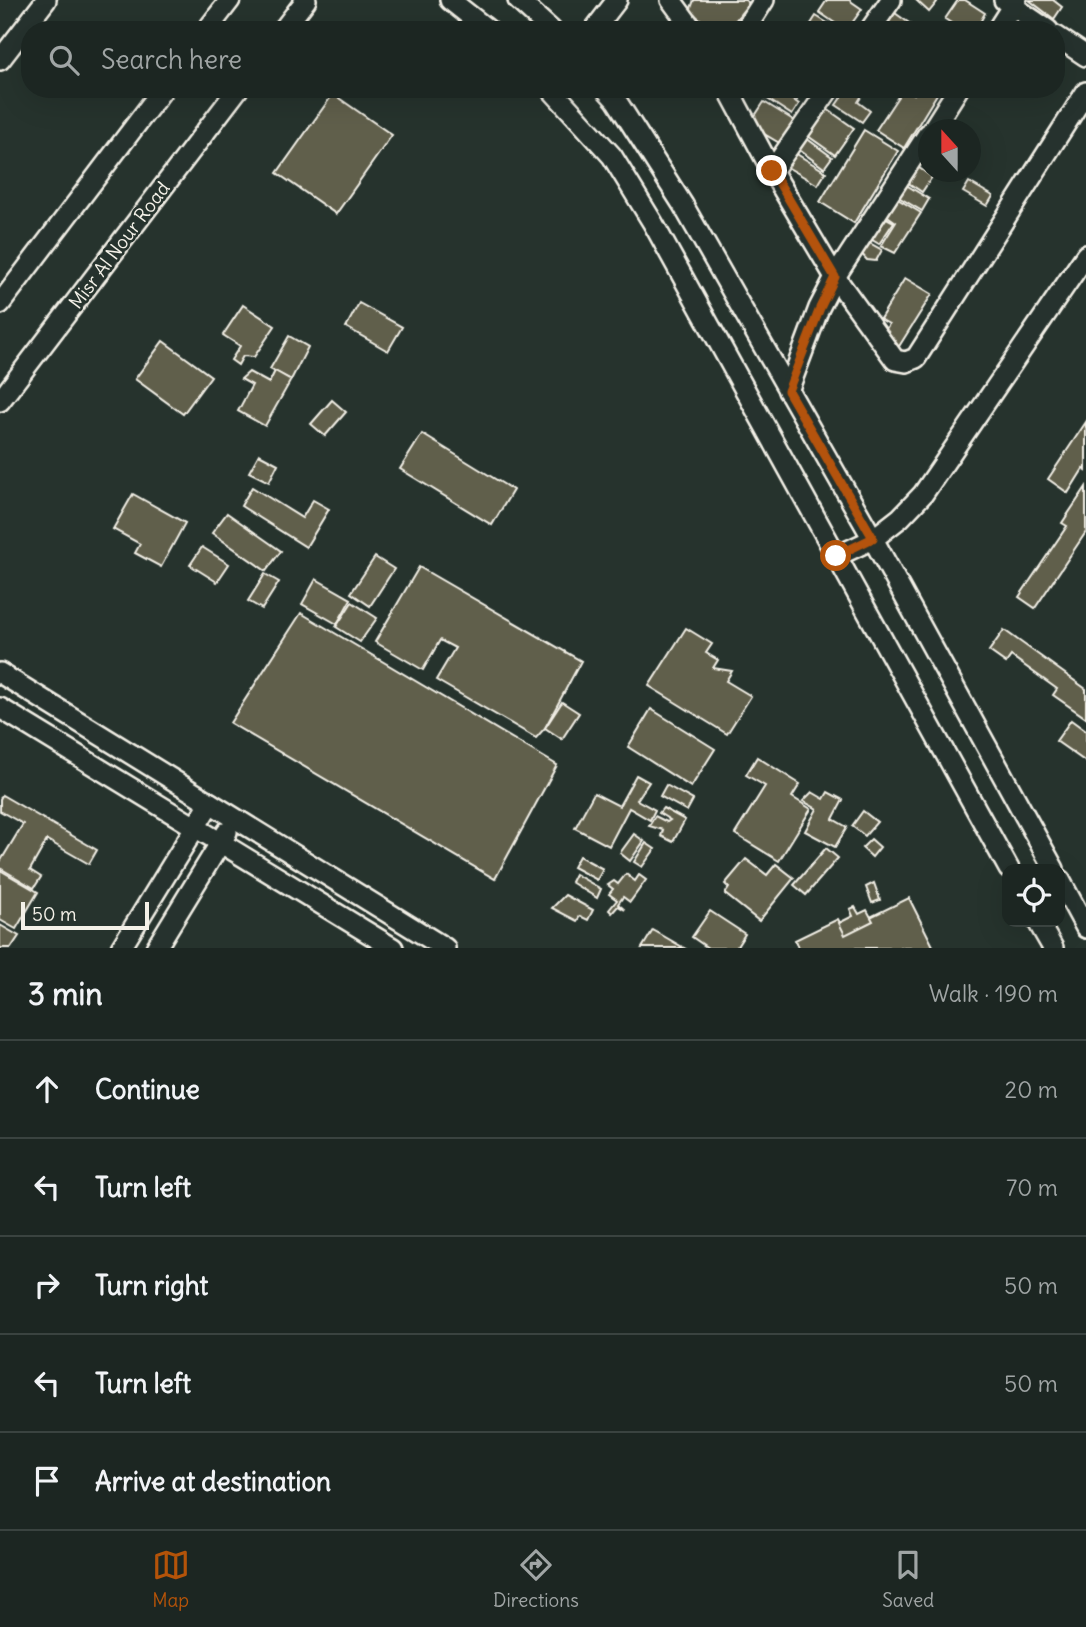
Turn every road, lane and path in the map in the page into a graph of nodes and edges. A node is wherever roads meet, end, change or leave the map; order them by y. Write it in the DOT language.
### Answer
graph roads {
  1 [pos="46,0"];
  2 [pos="230,0"];
  3 [pos="306,0"];
  4 [pos="450,0"];
  5 [pos="518,0"];
  6 [pos="617,0"];
  7 [pos="671,0"];
  8 [pos="764,0"];
  9 [pos="891,0"];
  10 [pos="1011,2"];
  11 [pos="30,21"];
  12 [pos="214,21"];
  13 [pos="290,21"];
  14 [pos="477,21"];
  15 [pos="541,21"];
  16 [pos="601,21"];
  17 [pos="687,21"];
  18 [pos="751,21"];
  19 [pos="876,21"];
  20 [pos="1002,21"];
  21 [pos="1036,21"];
  22 [pos="21,33"];
  23 [pos="1065,42"];
  24 [pos="1086,56"];
  25 [pos="0,60"];
  26 [pos="1086,92"];
  27 [pos="156,98"];
  28 [pos="231,98"];
  29 [pos="559,98"];
  30 [pos="614,98"];
  31 [pos="733,98"];
  32 [pos="823,98"];
  33 [pos="952,98"];
  34 [pos="939,119"];
  35 [pos="918,151"];
  36 [pos="772,171"];
  37 [pos="1086,255"];
  38 [pos="835,277"];
  39 [pos="0,304"];
  40 [pos="788,391"];
  41 [pos="0,401"];
  42 [pos="873,538"];
  43 [pos="836,556"];
  44 [pos="0,673"];
  45 [pos="0,708"];
  46 [pos="210,803"];
  47 [pos="235,818"];
  48 [pos="195,827"];
  49 [pos="221,843"];
  50 [pos="1006,864"];
  51 [pos="1051,864"];
  52 [pos="1065,889"];
  53 [pos="1041,927"];
  54 [pos="1086,928"];
  55 [pos="121,948"];
  56 [pos="156,948"];
  57 [pos="393,948"];
  58 [pos="445,948"];
  59 [pos="1053,948"];
  1 -- 11 [label="street"];
  2 -- 12 [label="street"];
  3 -- 13 [label="street"];
  4 -- 14 [label="street"];
  5 -- 15 [label="street"];
  6 -- 16 [label="street"];
  7 -- 17 [label="street"];
  8 -- 18 [label="street"];
  9 -- 19 [label="street"];
  10 -- 20 [label="street"];
  10 -- 21 [label="street"];
  22 -- 25 [label="street"];
  23 -- 24 [label="street"];
  26 -- 38 [label="street"];
  27 -- 39 [label="street"];
  28 -- 41 [label="street, Misr Al Nour Road"];
  29 -- 43 [label="street"];
  30 -- 40 [label="street"];
  31 -- 36 [label="street"];
  32 -- 36 [label="street"];
  33 -- 34 [label="street"];
  35 -- 38 [label="street"];
  36 -- 38 [label="street"];
  37 -- 42 [label="street"];
  38 -- 40 [label="street"];
  40 -- 42 [label="street"];
  42 -- 43 [label="street"];
  42 -- 51 [label="street"];
  43 -- 50 [label="street"];
  44 -- 46 [label="street"];
  45 -- 48 [label="street"];
  46 -- 47 [label="street"];
  46 -- 48 [label="street"];
  47 -- 49 [label="street"];
  47 -- 58 [label="street"];
  48 -- 49 [label="street"];
  48 -- 55 [label="street"];
  49 -- 56 [label="street"];
  49 -- 57 [label="street"];
  52 -- 54 [label="street"];
  53 -- 59 [label="street"];
}
